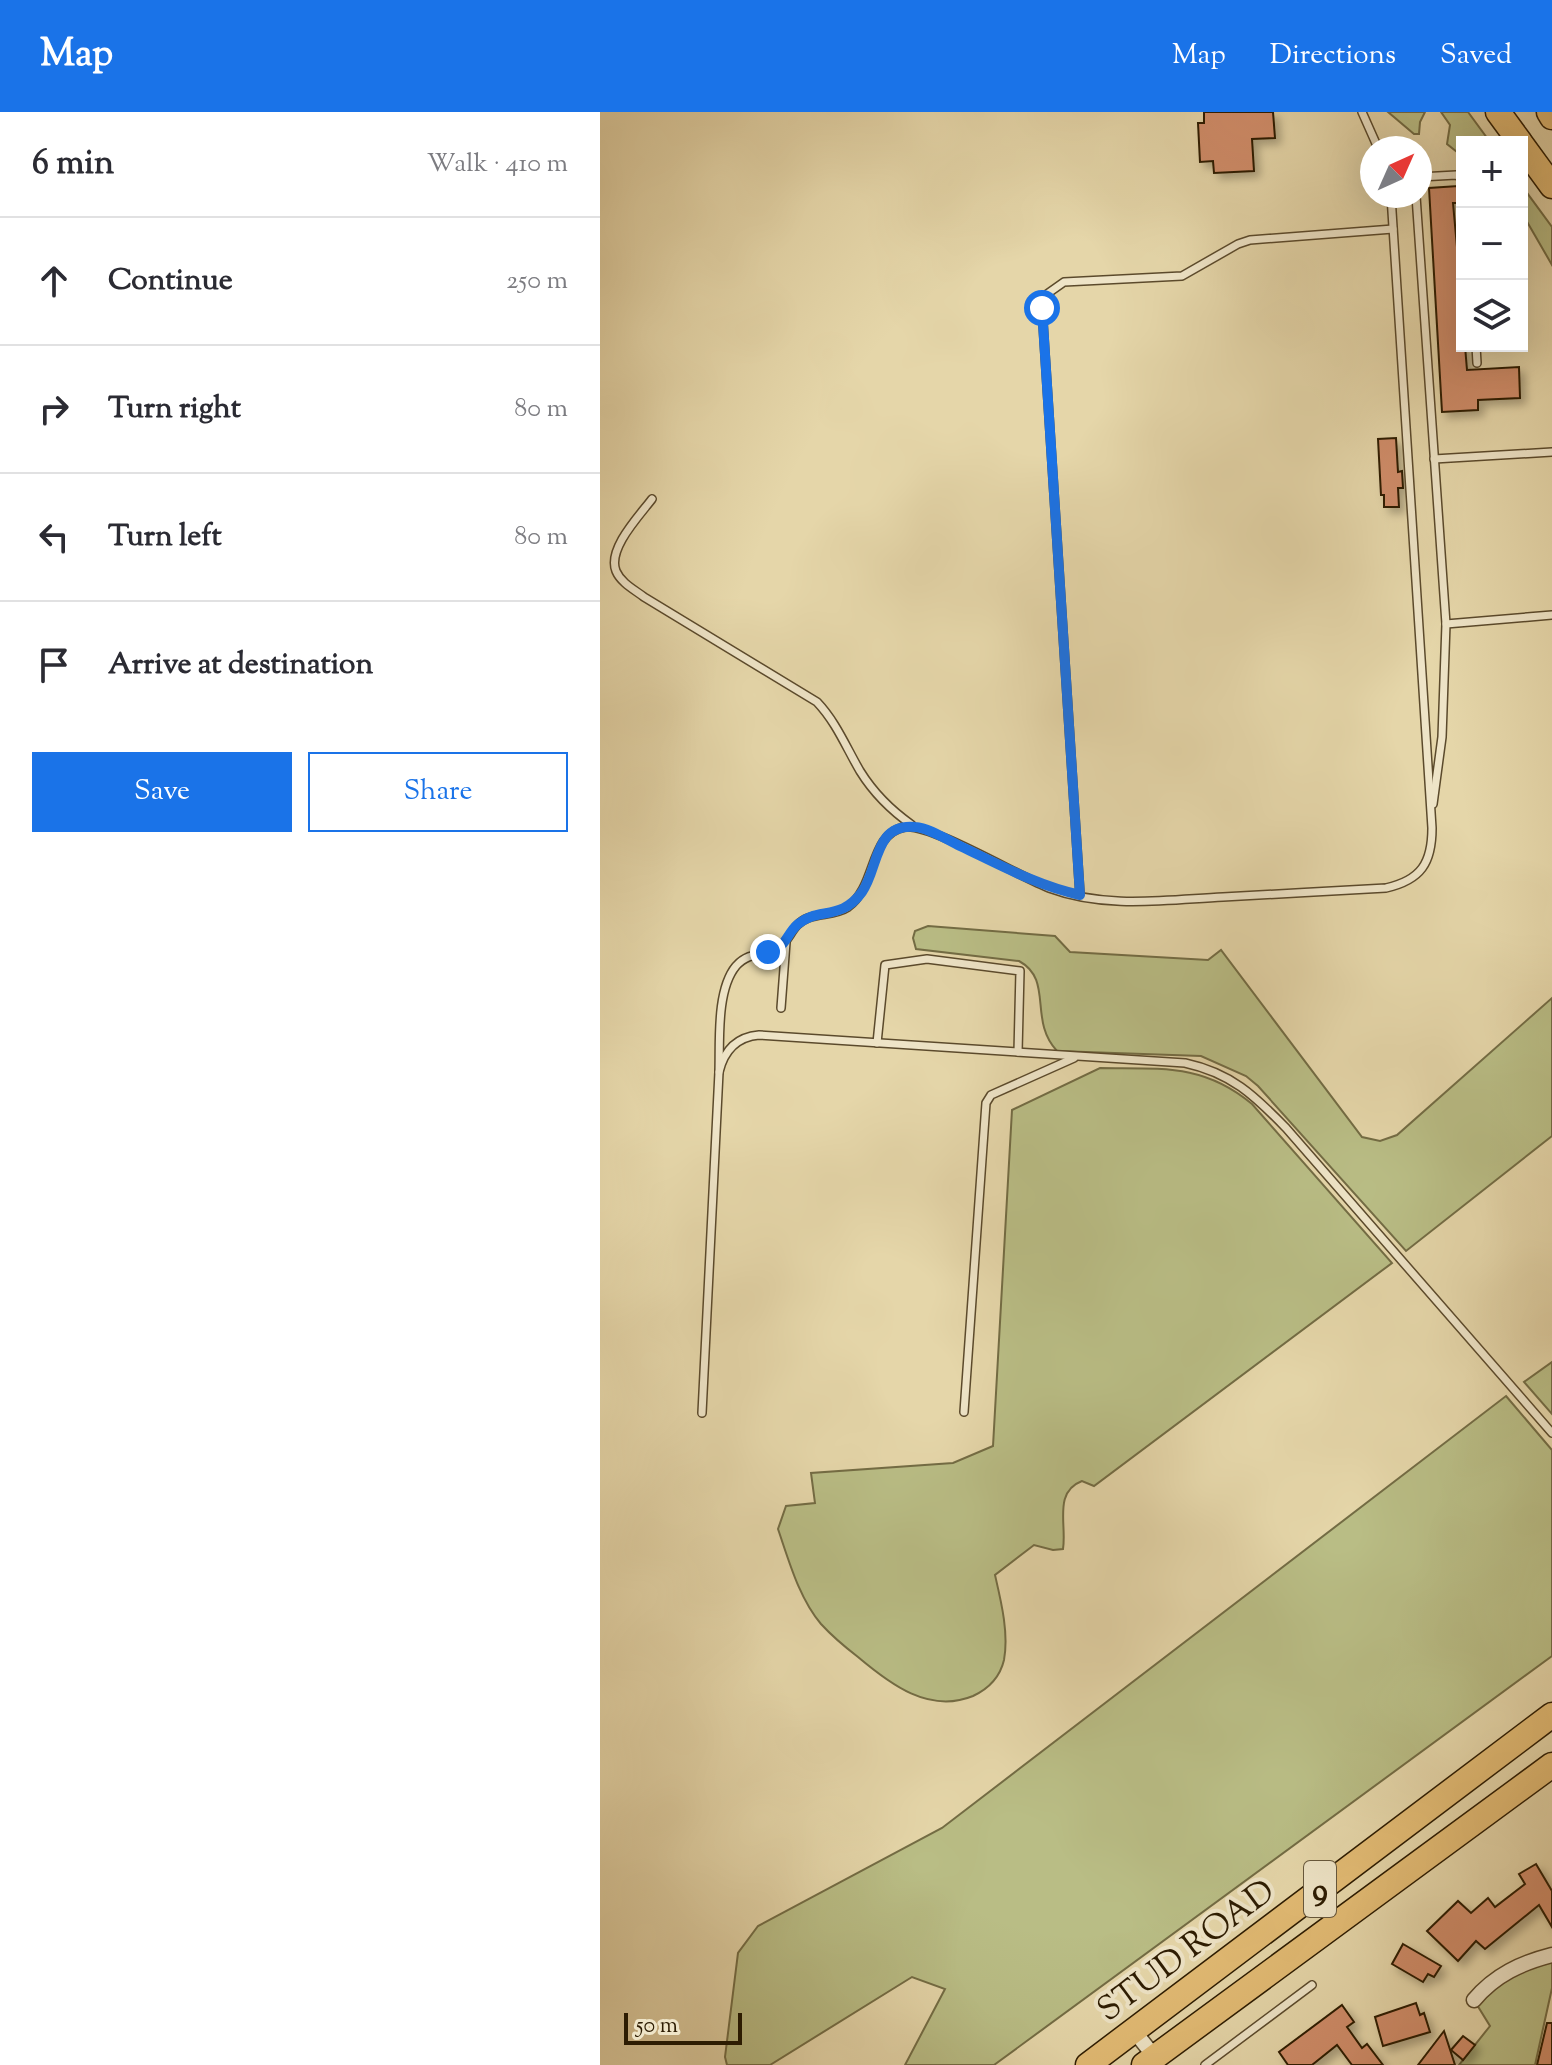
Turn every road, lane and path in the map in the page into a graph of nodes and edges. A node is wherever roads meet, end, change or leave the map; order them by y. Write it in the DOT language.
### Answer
graph roads {
  1 [pos="1362,112"];
  2 [pos="1498,112"];
  3 [pos="1373,136"];
  4 [pos="1515,136"];
  5 [pos="1528,153"];
  6 [pos="1456,175"];
  7 [pos="1432,176"];
  8 [pos="1552,186"];
  9 [pos="1392,208"];
  10 [pos="1417,208"];
  11 [pos="1393,229"];
  12 [pos="1476,352"];
  13 [pos="1477,363"];
  14 [pos="1552,452"];
  15 [pos="1434,459"];
  16 [pos="652,499"];
  17 [pos="1552,615"];
  18 [pos="1446,624"];
  19 [pos="1431,813"];
  20 [pos="914,827"];
  21 [pos="1080,895"];
  22 [pos="786,942"];
  23 [pos="781,1008"];
  24 [pos="877,1043"];
  25 [pos="1018,1052"];
  26 [pos="1076,1057"];
  27 [pos="719,1072"];
  28 [pos="964,1412"];
  29 [pos="702,1413"];
  30 [pos="1552,1433"];
  31 [pos="1552,1715"];
  32 [pos="1552,1765"];
  33 [pos="1552,1955"];
  34 [pos="1312,1985"];
  35 [pos="1474,2000"];
  36 [pos="1134,2031"];
  37 [pos="1154,2062"];
  38 [pos="1088,2065"];
  39 [pos="1205,2065"];
  1 -- 3 [label="lane"];
  2 -- 4 [label="highway"];
  5 -- 8 [label="highway"];
  6 -- 7 [label="lane"];
  9 -- 11 [label="lane"];
  10 -- 15 [label="lane"];
  11 -- 19 [label="lane"];
  11 -- 21 [label="lane"];
  12 -- 13 [label="lane"];
  14 -- 15 [label="lane"];
  15 -- 18 [label="lane"];
  16 -- 20 [label="lane"];
  17 -- 18 [label="lane"];
  18 -- 19 [label="lane"];
  19 -- 21 [label="lane"];
  20 -- 21 [label="lane"];
  20 -- 22 [label="lane"];
  22 -- 23 [label="lane"];
  22 -- 27 [label="lane"];
  24 -- 25 [label="lane"];
  24 -- 25 [label="lane"];
  24 -- 27 [label="lane"];
  25 -- 26 [label="lane"];
  26 -- 28 [label="lane"];
  26 -- 30 [label="lane"];
  27 -- 29 [label="lane"];
  31 -- 36 [label="highway, STUD ROAD / 9"];
  32 -- 37 [label="highway, STUD ROAD / 9"];
  33 -- 35 [label="street"];
  34 -- 39 [label="lane"];
  36 -- 37 [label="street"];
  36 -- 38 [label="highway, STUD ROAD / 9"];
}
